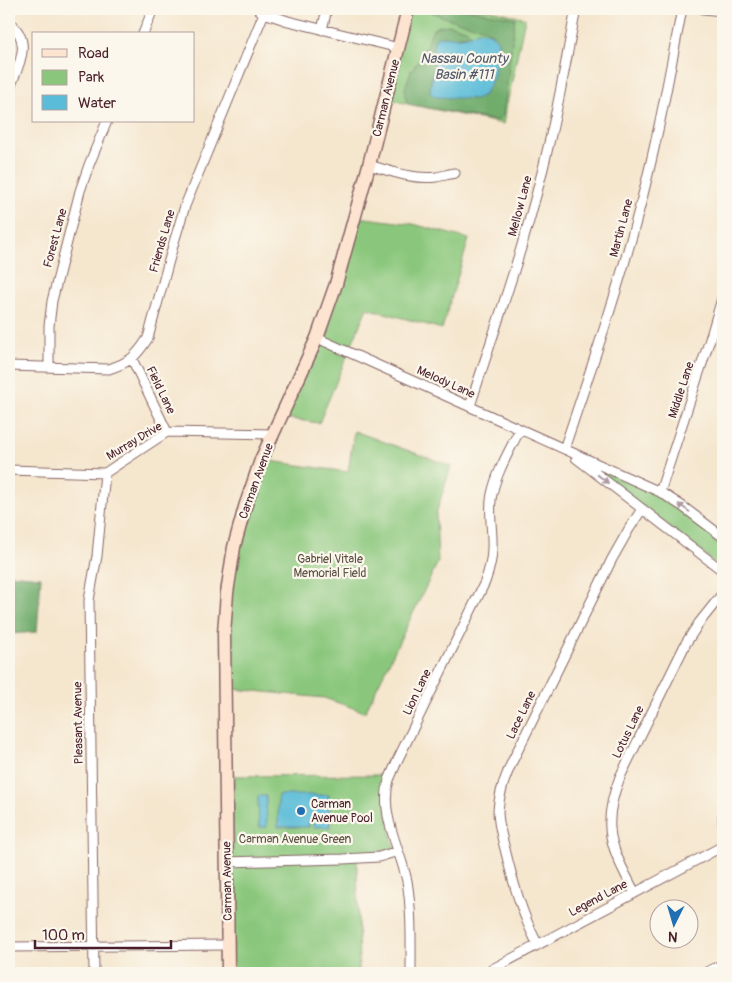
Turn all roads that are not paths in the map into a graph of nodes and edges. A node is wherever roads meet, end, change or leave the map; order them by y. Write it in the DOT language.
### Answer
graph roads {
  1 [pos="153,9"];
  2 [pos="327,9"];
  3 [pos="408,9"];
  4 [pos="576,9"];
  5 [pos="682,9"];
  6 [pos="703,9"];
  7 [pos="261,11"];
  8 [pos="723,11"];
  9 [pos="9,22"];
  10 [pos="322,30"];
  11 [pos="144,32"];
  12 [pos="399,48"];
  13 [pos="9,90"];
  14 [pos="107,122"];
  15 [pos="369,165"];
  16 [pos="455,172"];
  17 [pos="723,295"];
  18 [pos="316,338"];
  19 [pos="132,359"];
  20 [pos="9,366"];
  21 [pos="49,366"];
  22 [pos="470,406"];
  23 [pos="520,429"];
  24 [pos="167,432"];
  25 [pos="273,434"];
  26 [pos="564,449"];
  27 [pos="9,470"];
  28 [pos="105,474"];
  29 [pos="660,492"];
  30 [pos="642,509"];
  31 [pos="723,537"];
  32 [pos="723,570"];
  33 [pos="723,593"];
  34 [pos="723,816"];
  35 [pos="723,823"];
  36 [pos="723,846"];
  37 [pos="398,851"];
  38 [pos="226,862"];
  39 [pos="635,893"];
  40 [pos="227,945"];
  41 [pos="538,945"];
  42 [pos="9,947"];
  43 [pos="94,947"];
  44 [pos="723,964"];
  45 [pos="94,973"];
  46 [pos="228,973"];
  47 [pos="411,973"];
  48 [pos="485,973"];
  49 [pos="705,973"];
  1 -- 11 [label="street"];
  2 -- 10 [label="street"];
  3 -- 12 [label="main road, Carman Avenue"];
  4 -- 22 [label="street, Mellow Lane"];
  5 -- 26 [label="street, Martin Lane"];
  6 -- 8 [label="street"];
  7 -- 10 [label="street"];
  7 -- 19 [label="street, Friends Lane"];
  9 -- 13 [label="street"];
  10 -- 12 [label="street"];
  12 -- 15 [label="main road, Carman Avenue"];
  14 -- 21 [label="street, Forest Lane"];
  15 -- 16 [label="street"];
  15 -- 18 [label="main road, Carman Avenue"];
  17 -- 29 [label="street, Middle Lane"];
  18 -- 22 [label="street, Melody Lane"];
  18 -- 25 [label="main road, Carman Avenue"];
  19 -- 21 [label="street, Friends Lane"];
  19 -- 24 [label="street, Field Lane"];
  20 -- 21 [label="street, Friends Lane"];
  22 -- 23 [label="street, Melody Lane"];
  23 -- 26 [label="street, Melody Lane"];
  23 -- 37 [label="street, Lion Lane"];
  24 -- 25 [label="street, Murray Drive"];
  24 -- 28 [label="street, Murray Drive"];
  25 -- 38 [label="main road, Carman Avenue"];
  26 -- 29 [label="street, Melody Lane"];
  26 -- 30 [label="street, Melody Lane, one-way"];
  27 -- 28 [label="street, Murray Drive"];
  28 -- 43 [label="street, Pleasant Avenue"];
  31 -- 29 [label="street, Melody Lane, one-way"];
  30 -- 32 [label="street, Melody Lane"];
  30 -- 41 [label="street, Lace Lane"];
  33 -- 39 [label="street, Lotus Lane"];
  34 -- 35 [label="street"];
  36 -- 39 [label="street, Legend Lane"];
  37 -- 38 [label="street"];
  37 -- 47 [label="street, Lion Lane"];
  38 -- 40 [label="main road, Carman Avenue"];
  39 -- 41 [label="street, Legend Lane"];
  40 -- 43 [label="street"];
  40 -- 46 [label="main road, Carman Avenue"];
  41 -- 48 [label="street, Legend Lane"];
  42 -- 43 [label="street"];
  43 -- 45 [label="street, Pleasant Avenue"];
  44 -- 49 [label="street"];
}
